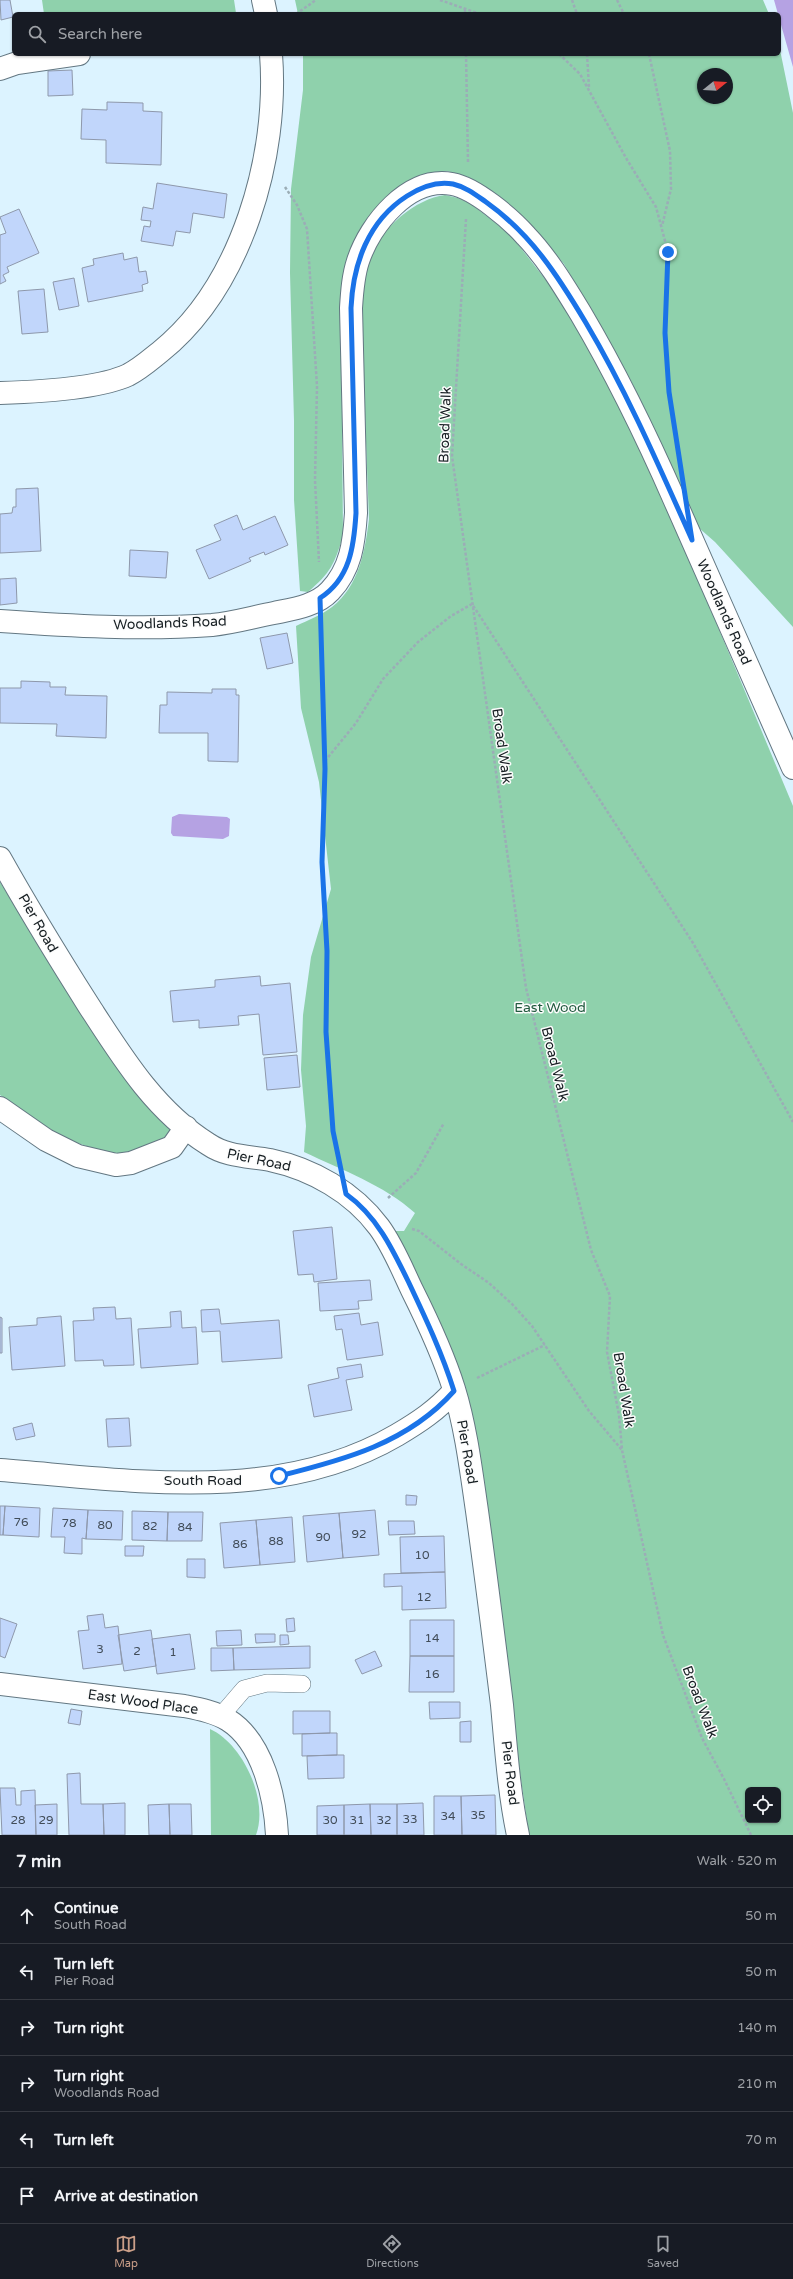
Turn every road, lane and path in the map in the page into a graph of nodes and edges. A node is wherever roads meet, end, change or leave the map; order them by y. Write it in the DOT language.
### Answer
graph roads {
  1 [pos="262,0"];
  2 [pos="316,0"];
  3 [pos="440,0"];
  4 [pos="572,0"];
  5 [pos="617,0"];
  6 [pos="465,9"];
  7 [pos="265,12"];
  8 [pos="299,12"];
  9 [pos="474,12"];
  10 [pos="576,12"];
  11 [pos="623,12"];
  12 [pos="65,56"];
  13 [pos="272,56"];
  14 [pos="466,56"];
  15 [pos="561,56"];
  16 [pos="587,56"];
  17 [pos="648,56"];
  18 [pos="0,69"];
  19 [pos="590,90"];
  20 [pos="262,173"];
  21 [pos="468,190"];
  22 [pos="662,226"];
  23 [pos="464,247"];
  24 [pos="0,393"];
  25 [pos="677,440"];
  26 [pos="320,598"];
  27 [pos="472,604"];
  28 [pos="0,621"];
  29 [pos="325,762"];
  30 [pos="793,768"];
  31 [pos="0,858"];
  32 [pos="0,1108"];
  33 [pos="793,1122"];
  34 [pos="444,1123"];
  35 [pos="186,1127"];
  36 [pos="346,1194"];
  37 [pos="369,1215"];
  38 [pos="419,1232"];
  39 [pos="545,1345"];
  40 [pos="454,1391"];
  41 [pos="622,1450"];
  42 [pos="0,1470"];
  43 [pos="0,1684"];
  44 [pos="302,1684"];
  45 [pos="220,1716"];
  46 [pos="277,1835"];
  47 [pos="518,1835"];
  48 [pos="750,1835"];
  1 -- 7 [label="street"];
  2 -- 8 [label="path"];
  3 -- 6 [label="path"];
  4 -- 10 [label="path"];
  5 -- 11 [label="path"];
  6 -- 9 [label="path"];
  12 -- 18 [label="street"];
  13 -- 20 [label="street"];
  14 -- 21 [label="path"];
  15 -- 19 [label="path"];
  16 -- 19 [label="path"];
  17 -- 22 [label="path"];
  19 -- 22 [label="path"];
  20 -- 24 [label="street"];
  20 -- 26 [label="path"];
  21 -- 26 [label="street, Woodlands Road"];
  21 -- 30 [label="street, Woodlands Road"];
  22 -- 25 [label="path"];
  23 -- 27 [label="path, Broad Walk"];
  26 -- 28 [label="street, Woodlands Road"];
  26 -- 29 [label="path"];
  27 -- 29 [label="path"];
  27 -- 33 [label="path"];
  27 -- 41 [label="path, Broad Walk"];
  29 -- 36 [label="path"];
  31 -- 35 [label="street, Pier Road"];
  32 -- 35 [label="street"];
  34 -- 37 [label="path"];
  35 -- 36 [label="street, Pier Road"];
  36 -- 37 [label="street, Pier Road"];
  37 -- 40 [label="street, Pier Road"];
  38 -- 39 [label="path"];
  39 -- 40 [label="path"];
  39 -- 41 [label="path"];
  40 -- 42 [label="street, South Road"];
  40 -- 47 [label="street, Pier Road"];
  41 -- 48 [label="path, Broad Walk"];
  43 -- 45 [label="street, East Wood Place"];
  44 -- 45 [label="lane"];
  45 -- 46 [label="street, East Wood Place"];
}
